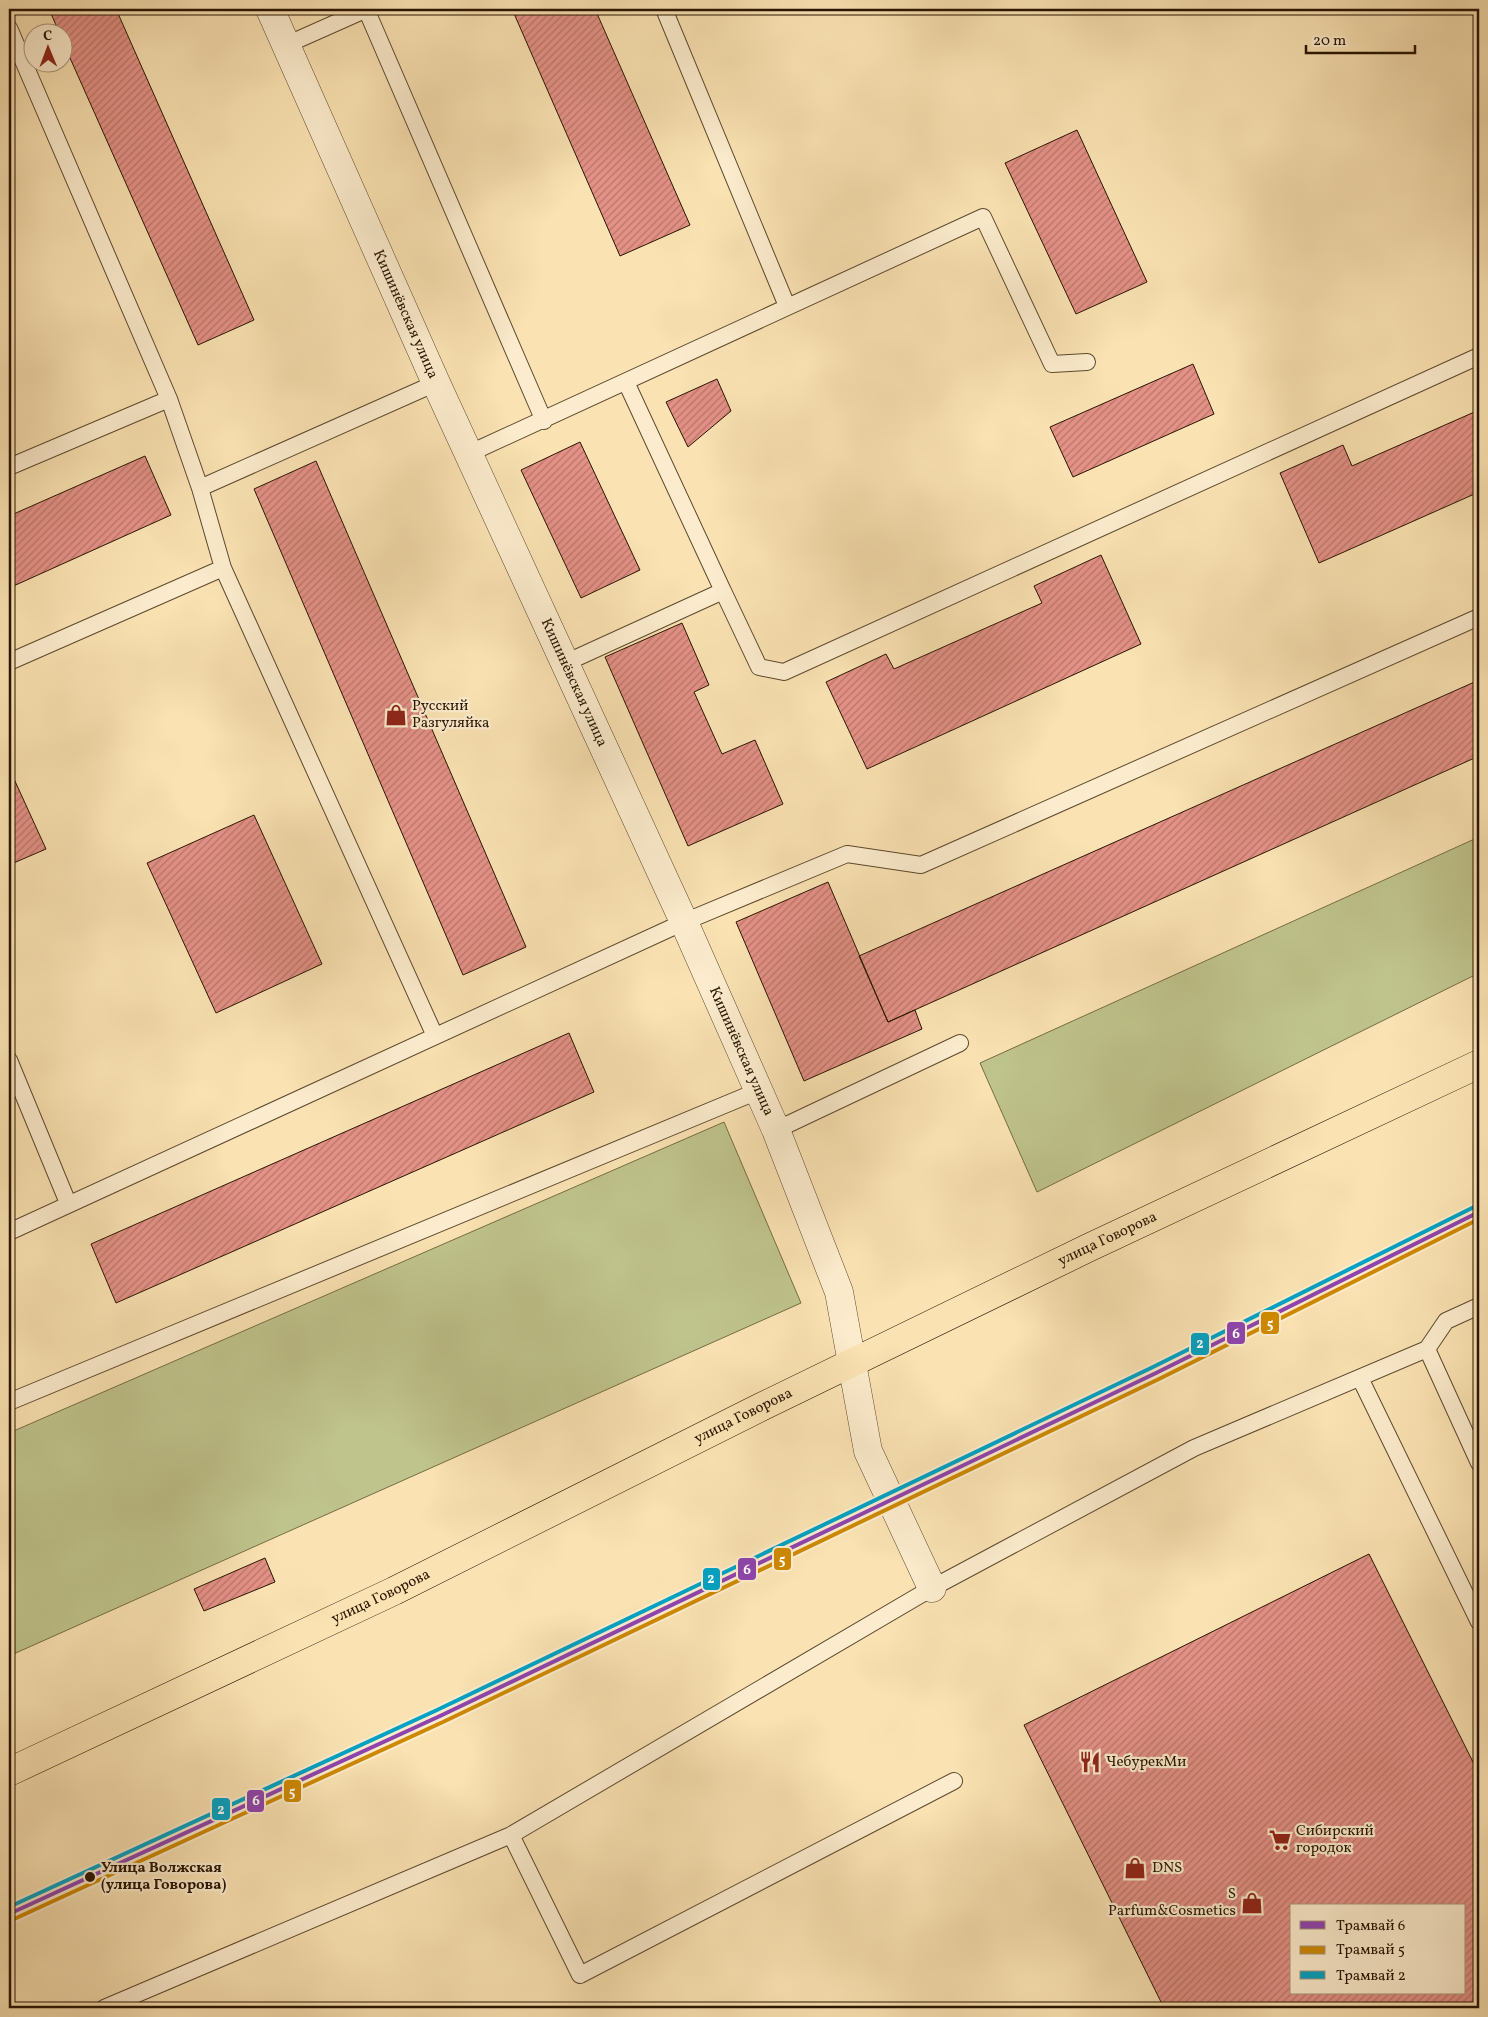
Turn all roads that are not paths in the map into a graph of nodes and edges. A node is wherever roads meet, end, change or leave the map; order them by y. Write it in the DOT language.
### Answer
graph roads {
  1 [pos="270,9"];
  2 [pos="367,9"];
  3 [pos="664,9"];
  4 [pos="9,28"];
  5 [pos="286,45"];
  6 [pos="787,306"];
  7 [pos="1479,356"];
  8 [pos="1087,362"];
  9 [pos="626,382"];
  10 [pos="436,383"];
  11 [pos="169,398"];
  12 [pos="544,421"];
  13 [pos="468,454"];
  14 [pos="9,467"];
  15 [pos="200,488"];
  16 [pos="223,568"];
  17 [pos="724,590"];
  18 [pos="1479,617"];
  19 [pos="9,662"];
  20 [pos="563,664"];
  21 [pos="684,922"];
  22 [pos="435,1036"];
  23 [pos="960,1043"];
  24 [pos="9,1060"];
  25 [pos="1479,1064"];
  26 [pos="758,1091"];
  27 [pos="776,1130"];
  28 [pos="68,1203"];
  29 [pos="9,1232"];
  30 [pos="1479,1306"];
  31 [pos="1427,1349"];
  32 [pos="853,1363"];
  33 [pos="1360,1378"];
  34 [pos="9,1402"];
  35 [pos="1479,1462"];
  36 [pos="932,1588"];
  37 [pos="1479,1622"];
  38 [pos="9,1772"];
  39 [pos="954,1781"];
  40 [pos="511,1835"];
  41 [pos="104,2008"];
  1 -- 5 [label="street, Кишинёвская улица"];
  2 -- 5 [label="lane"];
  2 -- 12 [label="lane"];
  3 -- 6 [label="lane"];
  4 -- 11 [label="lane"];
  5 -- 10 [label="street, Кишинёвская улица"];
  6 -- 8 [label="lane"];
  6 -- 9 [label="lane"];
  7 -- 17 [label="lane"];
  9 -- 12 [label="lane"];
  9 -- 17 [label="lane"];
  10 -- 13 [label="street, Кишинёвская улица"];
  10 -- 15 [label="lane"];
  11 -- 14 [label="lane"];
  11 -- 15 [label="lane"];
  12 -- 13 [label="lane"];
  13 -- 20 [label="street, Кишинёвская улица"];
  15 -- 16 [label="lane"];
  16 -- 19 [label="lane"];
  16 -- 22 [label="lane"];
  17 -- 20 [label="lane"];
  18 -- 21 [label="lane"];
  20 -- 21 [label="street, Кишинёвская улица"];
  21 -- 22 [label="lane"];
  21 -- 26 [label="street, Кишинёвская улица"];
  22 -- 28 [label="lane"];
  23 -- 27 [label="lane"];
  24 -- 28 [label="lane"];
  25 -- 32 [label="main road, улица Говорова"];
  26 -- 27 [label="street, Кишинёвская улица"];
  26 -- 34 [label="lane"];
  27 -- 32 [label="street, Кишинёвская улица"];
  28 -- 29 [label="lane"];
  30 -- 31 [label="lane"];
  31 -- 33 [label="lane"];
  31 -- 35 [label="lane"];
  32 -- 36 [label="street, Кишинёвская улица"];
  32 -- 38 [label="main road, улица Говорова"];
  33 -- 36 [label="lane"];
  33 -- 37 [label="lane"];
  36 -- 40 [label="lane"];
  39 -- 40 [label="lane"];
  40 -- 41 [label="lane"];
}
